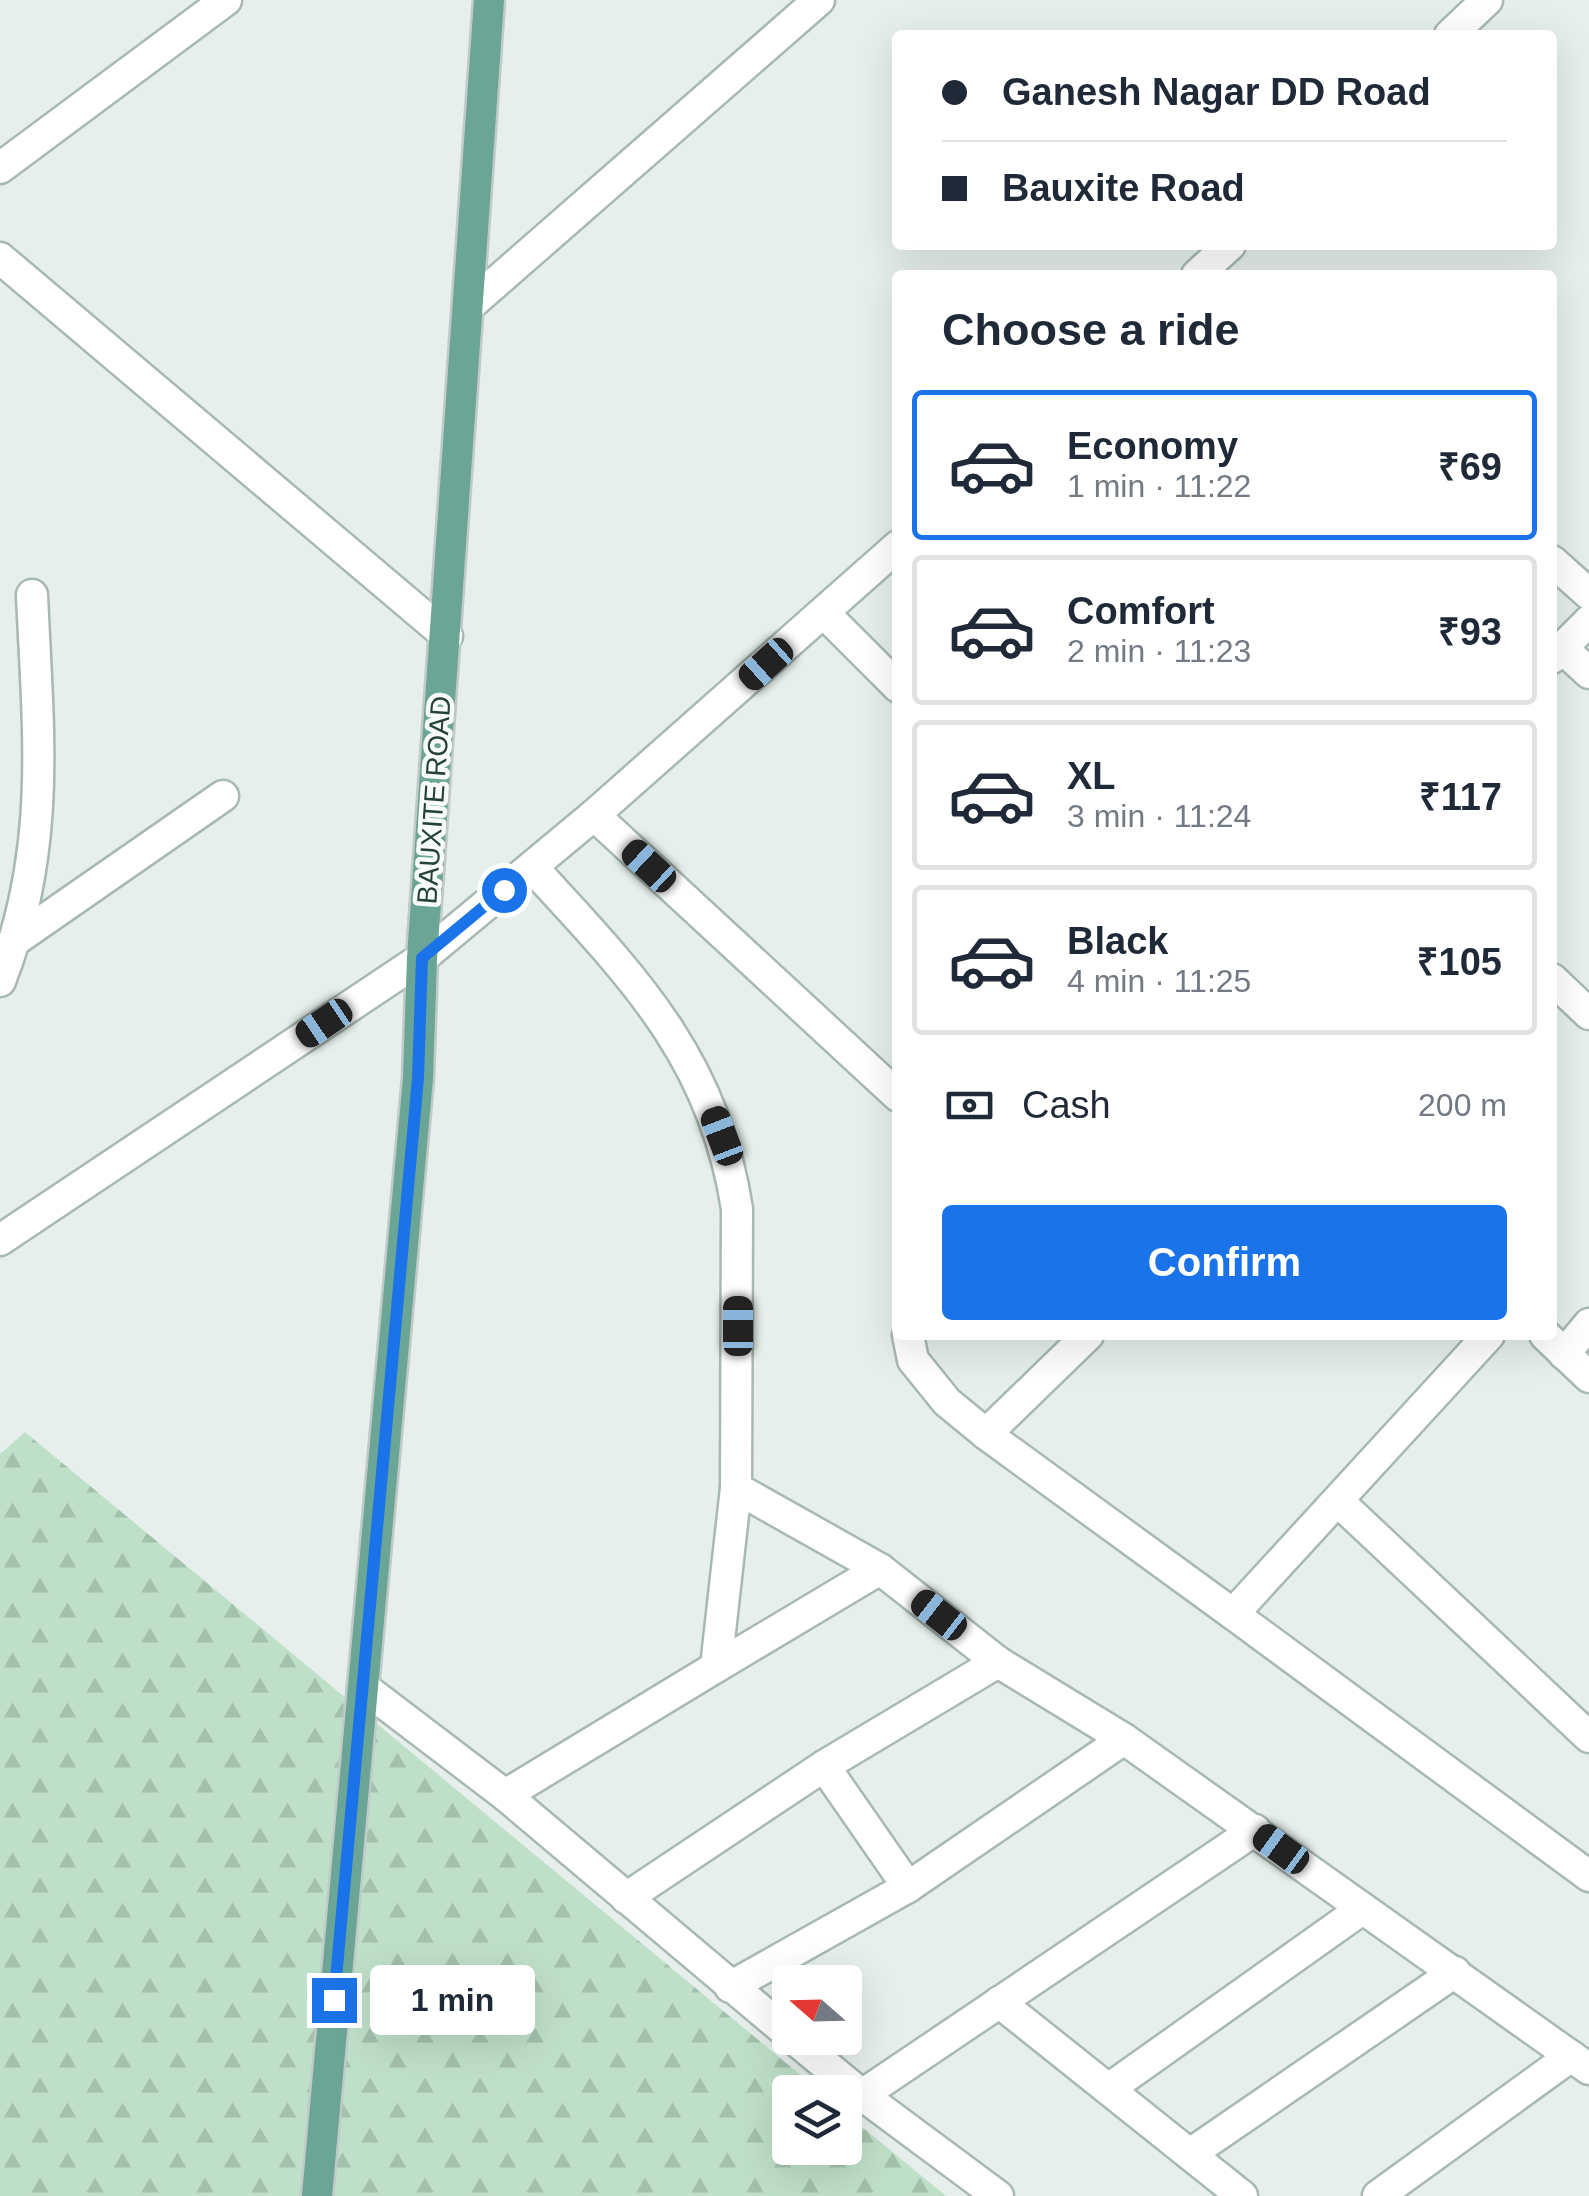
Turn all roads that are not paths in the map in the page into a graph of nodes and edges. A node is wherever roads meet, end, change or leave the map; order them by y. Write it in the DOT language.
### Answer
graph roads {
  1 [pos="226,0"];
  2 [pos="489,0"];
  3 [pos="820,0"];
  4 [pos="1487,0"];
  5 [pos="1455,30"];
  6 [pos="0,168"];
  7 [pos="0,258"];
  8 [pos="470,305"];
  9 [pos="892,552"];
  10 [pos="1557,565"];
  11 [pos="32,594"];
  12 [pos="1589,594"];
  13 [pos="824,614"];
  14 [pos="1589,620"];
  15 [pos="447,636"];
  16 [pos="1558,654"];
  17 [pos="1589,673"];
  18 [pos="892,681"];
  19 [pos="224,796"];
  20 [pos="594,815"];
  21 [pos="532,866"];
  22 [pos="16,939"];
  23 [pos="422,958"];
  24 [pos="0,982"];
  25 [pos="1557,984"];
  26 [pos="1589,1014"];
  27 [pos="892,1090"];
  28 [pos="0,1240"];
  29 [pos="1589,1324"];
  30 [pos="909,1340"];
  31 [pos="1083,1340"];
  32 [pos="1485,1340"];
  33 [pos="1555,1344"];
  34 [pos="1589,1377"];
  35 [pos="986,1434"];
  36 [pos="736,1488"];
  37 [pos="1339,1502"];
  38 [pos="880,1569"];
  39 [pos="1233,1614"];
  40 [pos="998,1662"];
  41 [pos="716,1667"];
  42 [pos="363,1687"];
  43 [pos="1589,1737"];
  44 [pos="1124,1739"];
  45 [pos="824,1766"];
  46 [pos="505,1795"];
  47 [pos="1254,1830"];
  48 [pos="1589,1876"];
  49 [pos="908,1888"];
  50 [pos="626,1898"];
  51 [pos="1362,1909"];
  52 [pos="1455,1972"];
  53 [pos="730,1987"];
  54 [pos="999,2002"];
  55 [pos="772,2020"];
  56 [pos="815,2055"];
  57 [pos="1580,2062"];
  58 [pos="838,2075"];
  59 [pos="1110,2088"];
  60 [pos="862,2095"];
  61 [pos="1190,2154"];
  62 [pos="317,2196"];
  63 [pos="998,2196"];
  64 [pos="1242,2196"];
  65 [pos="1378,2196"];
  1 -- 6 [label="street"];
  2 -- 8 [label="main road, BAUXITE ROAD"];
  3 -- 8 [label="street"];
  4 -- 5 [label="street"];
  7 -- 15 [label="street"];
  8 -- 15 [label="main road, BAUXITE ROAD"];
  9 -- 13 [label="street"];
  10 -- 12 [label="street"];
  11 -- 22 [label="street"];
  13 -- 18 [label="street"];
  13 -- 20 [label="street"];
  14 -- 16 [label="street"];
  15 -- 23 [label="main road, BAUXITE ROAD"];
  16 -- 17 [label="street"];
  19 -- 22 [label="street"];
  20 -- 21 [label="street"];
  20 -- 27 [label="street"];
  21 -- 23 [label="street"];
  21 -- 36 [label="street"];
  22 -- 24 [label="street"];
  23 -- 28 [label="street"];
  23 -- 42 [label="main road, BAUXITE ROAD"];
  25 -- 26 [label="street"];
  29 -- 33 [label="street"];
  30 -- 35 [label="street"];
  31 -- 35 [label="street"];
  32 -- 37 [label="street"];
  33 -- 34 [label="street"];
  35 -- 39 [label="street"];
  36 -- 38 [label="street"];
  36 -- 41 [label="street"];
  37 -- 39 [label="street"];
  37 -- 43 [label="street"];
  38 -- 40 [label="street"];
  38 -- 41 [label="street"];
  39 -- 48 [label="street"];
  40 -- 44 [label="street"];
  40 -- 45 [label="street"];
  41 -- 46 [label="street"];
  42 -- 46 [label="street"];
  42 -- 62 [label="main road, BAUXITE ROAD"];
  44 -- 47 [label="street"];
  44 -- 49 [label="street"];
  45 -- 49 [label="street"];
  45 -- 50 [label="street"];
  46 -- 50 [label="street"];
  47 -- 51 [label="street"];
  47 -- 54 [label="street"];
  49 -- 53 [label="street"];
  50 -- 53 [label="street"];
  51 -- 52 [label="street"];
  51 -- 59 [label="street"];
  52 -- 57 [label="street"];
  52 -- 61 [label="street"];
  53 -- 55 [label="street"];
  54 -- 59 [label="street"];
  54 -- 60 [label="street"];
  56 -- 58 [label="street"];
  57 -- 65 [label="street"];
  59 -- 61 [label="street"];
  60 -- 63 [label="street"];
  61 -- 64 [label="street"];
}
